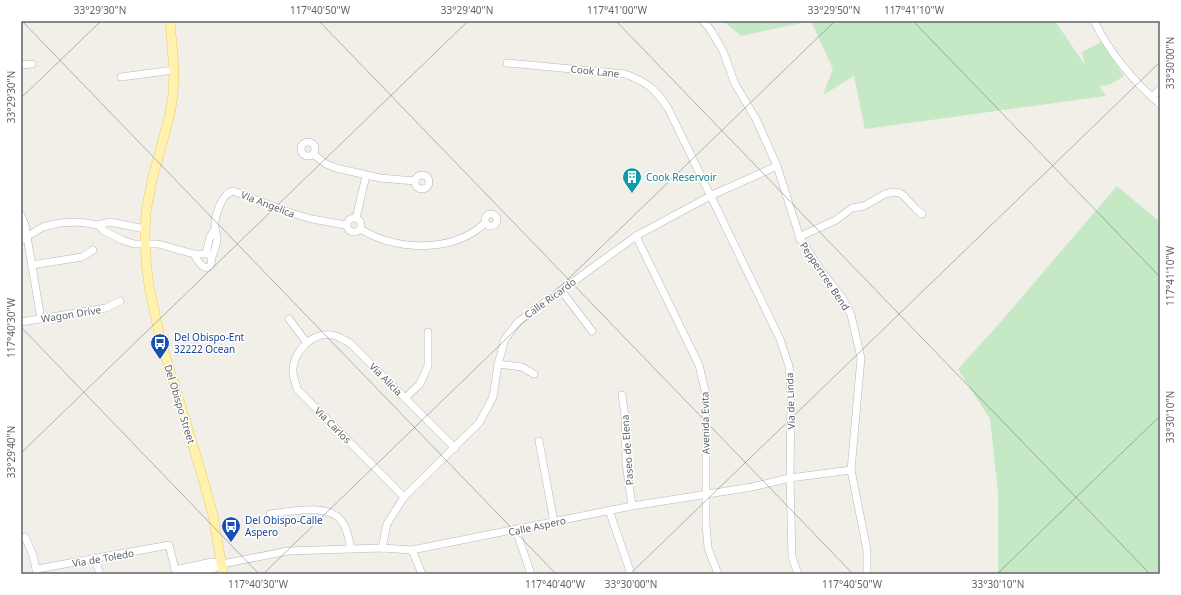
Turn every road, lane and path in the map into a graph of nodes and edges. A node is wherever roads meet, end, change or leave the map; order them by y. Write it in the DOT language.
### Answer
graph roads {
  1 [pos="170,21"];
  2 [pos="703,21"];
  3 [pos="1094,21"];
  4 [pos="507,63"];
  5 [pos="32,64"];
  6 [pos="21,65"];
  7 [pos="174,70"];
  8 [pos="122,77"];
  9 [pos="1160,89"];
  10 [pos="1152,97"];
  11 [pos="1160,104"];
  12 [pos="313,154"];
  13 [pos="776,166"];
  14 [pos="366,176"];
  15 [pos="415,181"];
  16 [pos="712,195"];
  17 [pos="922,214"];
  18 [pos="21,215"];
  19 [pos="356,218"];
  20 [pos="485,223"];
  21 [pos="98,225"];
  22 [pos="346,225"];
  23 [pos="145,229"];
  24 [pos="360,229"];
  25 [pos="636,236"];
  26 [pos="799,237"];
  27 [pos="24,238"];
  28 [pos="146,244"];
  29 [pos="93,250"];
  30 [pos="194,254"];
  31 [pos="209,255"];
  32 [pos="32,265"];
  33 [pos="561,290"];
  34 [pos="120,301"];
  35 [pos="40,319"];
  36 [pos="290,319"];
  37 [pos="21,322"];
  38 [pos="592,331"];
  39 [pos="428,332"];
  40 [pos="307,343"];
  41 [pos="498,364"];
  42 [pos="534,374"];
  43 [pos="622,395"];
  44 [pos="405,398"];
  45 [pos="539,441"];
  46 [pos="455,448"];
  47 [pos="851,470"];
  48 [pos="790,478"];
  49 [pos="705,495"];
  50 [pos="404,497"];
  51 [pos="632,506"];
  52 [pos="609,510"];
  53 [pos="270,514"];
  54 [pos="554,522"];
  55 [pos="516,530"];
  56 [pos="25,537"];
  57 [pos="382,548"];
  58 [pos="351,549"];
  59 [pos="412,550"];
  60 [pos="95,559"];
  61 [pos="222,564"];
  62 [pos="37,572"];
  63 [pos="176,572"];
  64 [pos="100,574"];
  65 [pos="183,574"];
  66 [pos="223,574"];
  67 [pos="422,574"];
  68 [pos="531,574"];
  69 [pos="630,574"];
  70 [pos="718,574"];
  71 [pos="798,574"];
  72 [pos="867,574"];
  1 -- 7 [label="main road, Del Obispo Street"];
  2 -- 13 [label="street, Peppertree Bend"];
  3 -- 10 [label="street"];
  4 -- 16 [label="street, Cook Lane"];
  5 -- 6 [label="street"];
  7 -- 8 [label="street"];
  7 -- 23 [label="main road, Del Obispo Street"];
  9 -- 10 [label="street"];
  10 -- 11 [label="street"];
  12 -- 14 [label="street"];
  13 -- 16 [label="street, Calle Ricardo"];
  13 -- 26 [label="street, Peppertree Bend"];
  14 -- 15 [label="street"];
  14 -- 19 [label="street"];
  16 -- 25 [label="street, Calle Ricardo"];
  16 -- 48 [label="street, Via de Linda"];
  17 -- 26 [label="street"];
  18 -- 27 [label="street"];
  19 -- 22 [label="street"];
  19 -- 24 [label="street"];
  20 -- 24 [label="street, Via Angelica"];
  21 -- 23 [label="street"];
  21 -- 27 [label="street"];
  21 -- 28 [label="street"];
  22 -- 24 [label="street, Via Angelica"];
  22 -- 31 [label="street, Via Angelica"];
  23 -- 28 [label="main road, Del Obispo Street"];
  25 -- 33 [label="street, Calle Ricardo"];
  25 -- 49 [label="street, Avenida Evita"];
  26 -- 47 [label="street, Peppertree Bend"];
  27 -- 32 [label="street"];
  28 -- 30 [label="street"];
  28 -- 61 [label="main road, Del Obispo Street"];
  29 -- 32 [label="street"];
  30 -- 31 [label="street"];
  30 -- 31 [label="street"];
  32 -- 35 [label="street"];
  33 -- 38 [label="street"];
  33 -- 41 [label="street, Calle Ricardo"];
  34 -- 35 [label="street, Wagon Drive"];
  35 -- 37 [label="street, Wagon Drive"];
  36 -- 40 [label="street"];
  39 -- 44 [label="street"];
  40 -- 44 [label="street, Via Alicia"];
  40 -- 50 [label="street, Via Carlos"];
  41 -- 42 [label="street"];
  41 -- 46 [label="street, Calle Ricardo"];
  43 -- 51 [label="street, Paseo de Elena"];
  44 -- 46 [label="street, Via Alicia"];
  45 -- 54 [label="street"];
  46 -- 50 [label="street, Calle Ricardo"];
  47 -- 48 [label="street, Calle Aspero"];
  47 -- 72 [label="street, Peppertree Bend"];
  48 -- 49 [label="street, Calle Aspero"];
  48 -- 71 [label="street, Via de Linda"];
  49 -- 51 [label="street, Calle Aspero"];
  49 -- 70 [label="street, Avenida Evita"];
  50 -- 57 [label="street, Calle Ricardo"];
  51 -- 52 [label="street, Calle Aspero"];
  52 -- 54 [label="street, Calle Aspero"];
  52 -- 69 [label="street"];
  53 -- 58 [label="street"];
  54 -- 55 [label="street, Calle Aspero"];
  55 -- 59 [label="street, Calle Aspero"];
  55 -- 68 [label="street"];
  56 -- 62 [label="street"];
  57 -- 58 [label="street, Calle Aspero"];
  57 -- 59 [label="street, Calle Aspero"];
  58 -- 61 [label="street, Calle Aspero"];
  59 -- 67 [label="street"];
  60 -- 62 [label="street, Via de Toledo"];
  60 -- 63 [label="street, Via de Toledo"];
  60 -- 64 [label="street"];
  61 -- 63 [label="street, Calle Aspero"];
  61 -- 65 [label="street, Calle Aspero"];
  61 -- 66 [label="main road, Del Obispo Street"];
}
